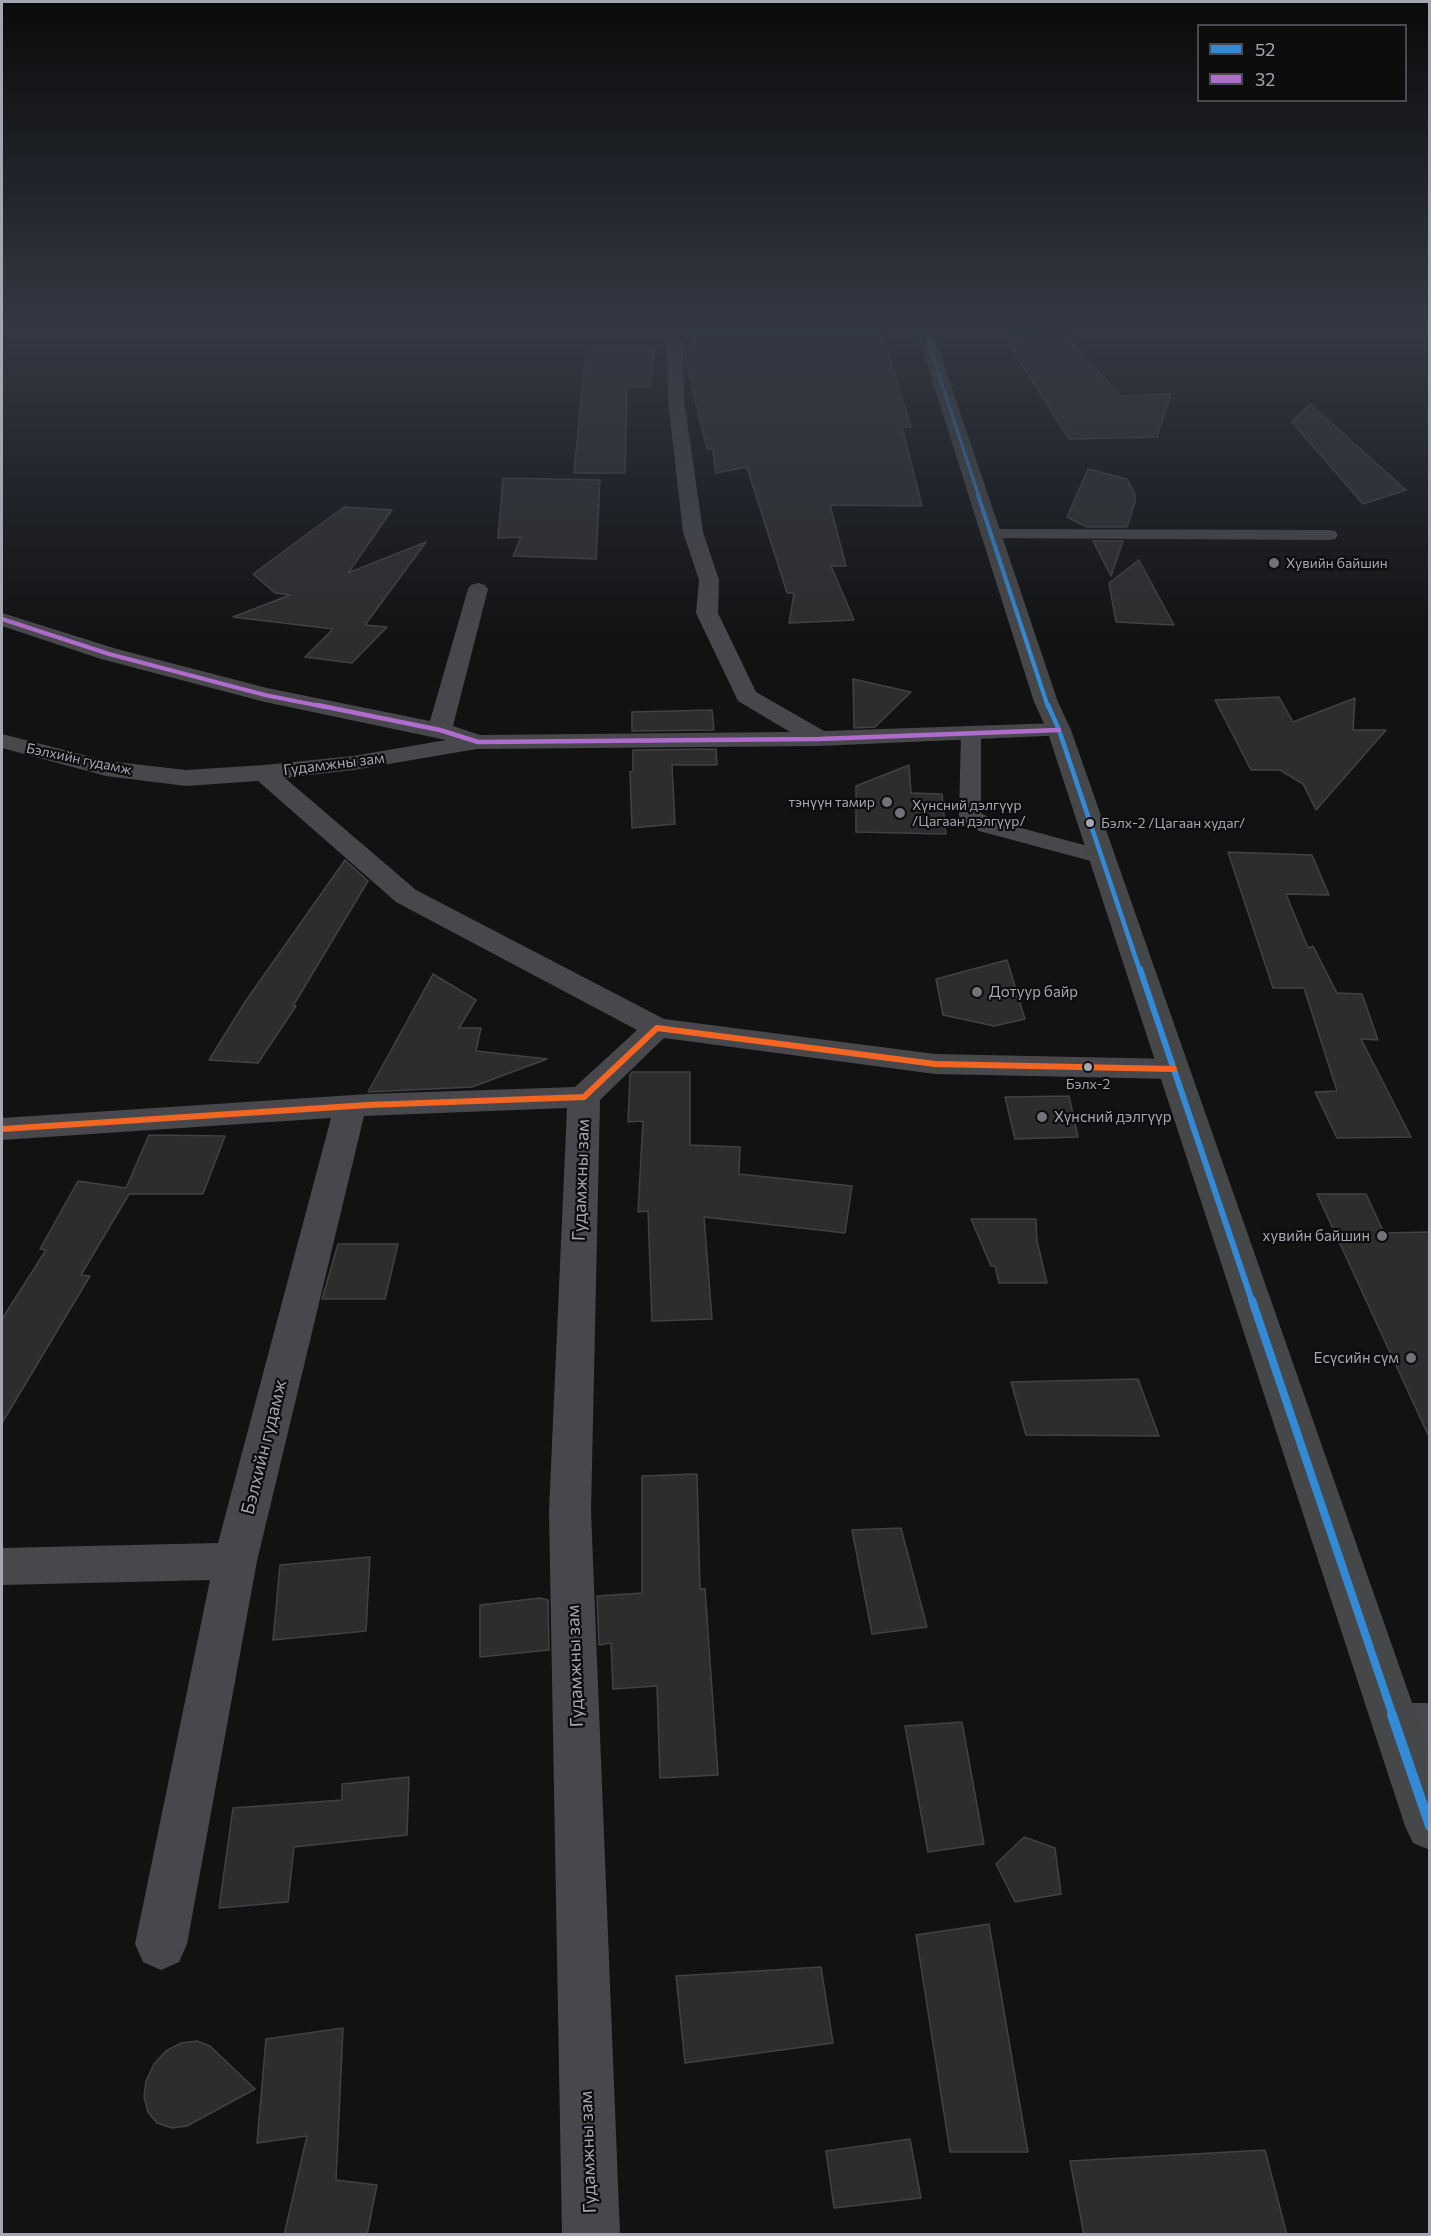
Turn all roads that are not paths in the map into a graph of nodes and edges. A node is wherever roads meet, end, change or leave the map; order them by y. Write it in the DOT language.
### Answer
graph roads {
  1 [pos="680,433"];
  2 [pos="958,433"];
  3 [pos="991,534"];
  4 [pos="1329,535"];
  5 [pos="478,590"];
  6 [pos="2,620"];
  7 [pos="440,730"];
  8 [pos="1059,730"];
  9 [pos="971,733"];
  10 [pos="819,739"];
  11 [pos="2,741"];
  12 [pos="478,742"];
  13 [pos="264,773"];
  14 [pos="1102,856"];
  15 [pos="657,1028"];
  16 [pos="1174,1069"];
  17 [pos="584,1097"];
  18 [pos="350,1107"];
  19 [pos="2,1129"];
  20 [pos="235,1561"];
  21 [pos="2,1566"];
  22 [pos="1412,1725"];
  23 [pos="1430,1826"];
  24 [pos="161,1944"];
  25 [pos="591,2235"];
  1 -- 10 [label="street"];
  2 -- 3 [label="main road"];
  3 -- 4 [label="lane"];
  3 -- 8 [label="main road"];
  5 -- 7 [label="street"];
  6 -- 7 [label="street"];
  7 -- 12 [label="street"];
  8 -- 9 [label="street"];
  8 -- 14 [label="main road"];
  9 -- 10 [label="street"];
  9 -- 14 [label="lane"];
  10 -- 12 [label="street"];
  11 -- 13 [label="street, Бэлхийн гудамж"];
  12 -- 13 [label="street, Гудамжны зам"];
  13 -- 15 [label="street, Гудамжны зам"];
  14 -- 16 [label="main road"];
  15 -- 16 [label="street, Гудамжны зам"];
  15 -- 17 [label="street, Гудамжны зам"];
  16 -- 22 [label="main road"];
  17 -- 18 [label="street, Гудамжны зам"];
  17 -- 25 [label="street, Гудамжны зам"];
  18 -- 19 [label="street, Гудамжны зам"];
  18 -- 20 [label="street, Бэлхийн гудамж"];
  20 -- 21 [label="street"];
  20 -- 24 [label="street, Бэлхийн гудамж"];
  22 -- 23 [label="main road"];
}
